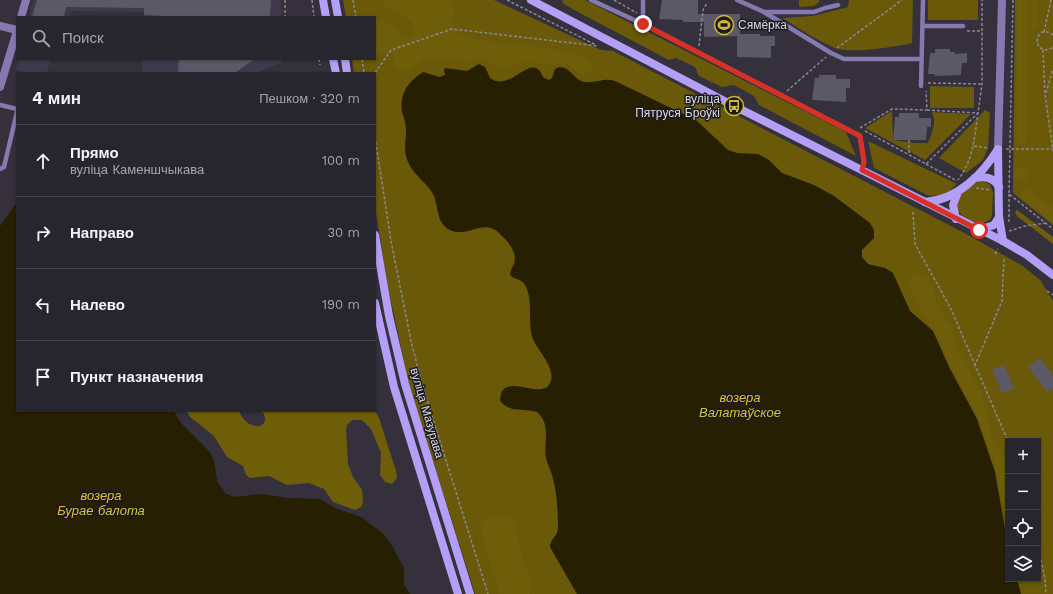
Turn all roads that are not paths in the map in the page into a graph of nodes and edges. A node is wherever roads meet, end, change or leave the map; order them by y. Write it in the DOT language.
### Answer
graph roads {
  1 [pos="26,0"];
  2 [pos="323,0"];
  3 [pos="335,0"];
  4 [pos="531,0"];
  5 [pos="591,0"];
  6 [pos="643,0"];
  7 [pos="737,0"];
  8 [pos="923,0"];
  9 [pos="1002,0"];
  10 [pos="543,3"];
  11 [pos="838,5"];
  12 [pos="764,12"];
  13 [pos="21,16"];
  14 [pos="326,16"];
  15 [pos="338,16"];
  16 [pos="643,24"];
  17 [pos="0,26"];
  18 [pos="923,26"];
  19 [pos="963,26"];
  20 [pos="16,30"];
  21 [pos="16,33"];
  22 [pos="920,59"];
  23 [pos="333,60"];
  24 [pos="345,60"];
  25 [pos="336,72"];
  26 [pos="347,72"];
  27 [pos="923,84"];
  28 [pos="0,87"];
  29 [pos="0,105"];
  30 [pos="16,109"];
  31 [pos="16,116"];
  32 [pos="995,149"];
  33 [pos="0,169"];
  34 [pos="862,170"];
  35 [pos="975,178"];
  36 [pos="959,184"];
  37 [pos="998,191"];
  38 [pos="925,202"];
  39 [pos="999,217"];
  40 [pos="956,219"];
  41 [pos="979,230"];
  42 [pos="376,241"];
  43 [pos="1001,245"];
  44 [pos="1053,275"];
  45 [pos="376,307"];
  46 [pos="458,594"];
  47 [pos="470,594"];
  1 -- 13 [label="street"];
  2 -- 14 [label="street"];
  3 -- 15 [label="street"];
  4 -- 10 [label="street"];
  5 -- 16 [label="lane"];
  6 -- 16 [label="lane"];
  7 -- 12 [label="lane"];
  8 -- 18 [label="lane"];
  9 -- 32 [label="street"];
  10 -- 34 [label="street"];
  11 -- 12 [label="lane"];
  12 -- 22 [label="lane"];
  16 -- 34 [label="lane"];
  17 -- 20 [label="street"];
  18 -- 19 [label="lane"];
  18 -- 22 [label="lane"];
  21 -- 28 [label="street"];
  22 -- 27 [label="lane"];
  23 -- 25 [label="street"];
  24 -- 26 [label="street"];
  29 -- 30 [label="lane"];
  31 -- 33 [label="lane"];
  32 -- 35 [label="street"];
  32 -- 37 [label="street"];
  34 -- 38 [label="street"];
  35 -- 36 [label="street"];
  35 -- 37 [label="street"];
  36 -- 38 [label="street"];
  36 -- 40 [label="street"];
  37 -- 39 [label="street"];
  38 -- 40 [label="street"];
  39 -- 41 [label="street"];
  39 -- 43 [label="street"];
  40 -- 41 [label="street"];
  41 -- 43 [label="street"];
  42 -- 47 [label="street, вуліца Мазурава"];
  43 -- 44 [label="street"];
  45 -- 46 [label="street, вуліца Мазурава"];
}
